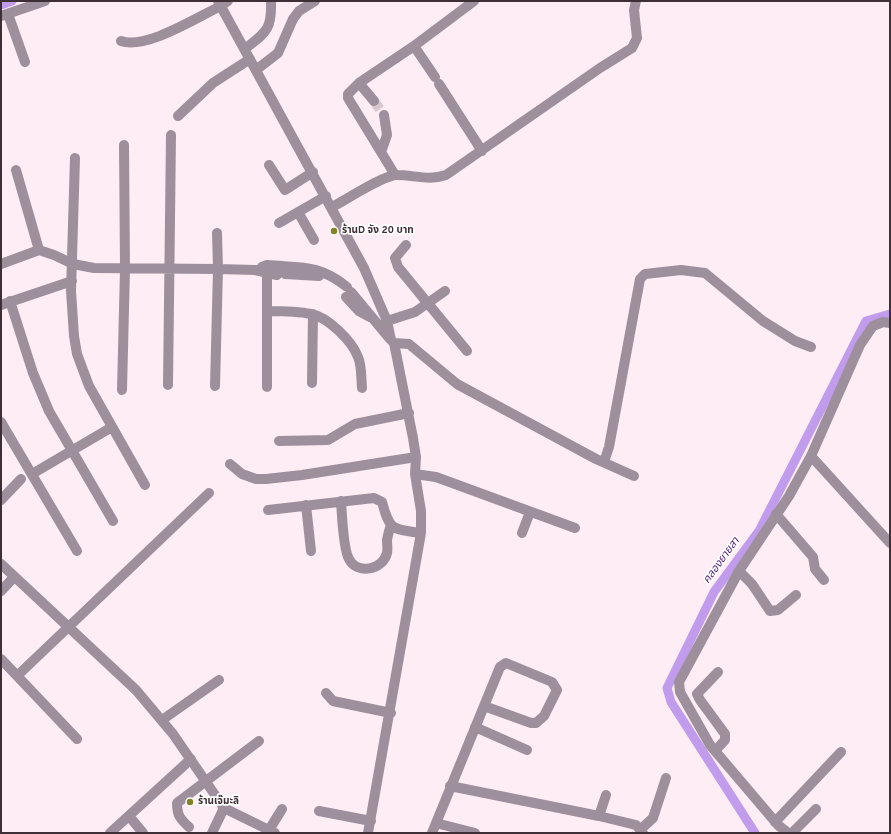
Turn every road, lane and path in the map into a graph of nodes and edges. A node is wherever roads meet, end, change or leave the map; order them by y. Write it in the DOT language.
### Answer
graph roads {
  1 [pos="45,1"];
  2 [pos="271,1"];
  3 [pos="316,1"];
  4 [pos="474,1"];
  5 [pos="636,1"];
  6 [pos="222,3"];
  7 [pos="5,15"];
  8 [pos="121,41"];
  9 [pos="414,46"];
  10 [pos="245,49"];
  11 [pos="250,59"];
  12 [pos="25,62"];
  13 [pos="256,70"];
  14 [pos="360,83"];
  15 [pos="374,101"];
  16 [pos="384,115"];
  17 [pos="178,116"];
  18 [pos="171,135"];
  19 [pos="124,145"];
  20 [pos="482,151"];
  21 [pos="381,152"];
  22 [pos="74,158"];
  23 [pos="269,165"];
  24 [pos="16,170"];
  25 [pos="313,172"];
  26 [pos="395,175"];
  27 [pos="326,196"];
  28 [pos="332,207"];
  29 [pos="298,212"];
  30 [pos="279,224"];
  31 [pos="217,233"];
  32 [pos="314,240"];
  33 [pos="406,245"];
  34 [pos="39,250"];
  35 [pos="1,264"];
  36 [pos="73,264"];
  37 [pos="126,269"];
  38 [pos="170,269"];
  39 [pos="218,269"];
  40 [pos="274,272"];
  41 [pos="316,272"];
  42 [pos="72,281"];
  43 [pos="445,291"];
  44 [pos="6,303"];
  45 [pos="428,304"];
  46 [pos="268,312"];
  47 [pos="313,314"];
  48 [pos="387,321"];
  49 [pos="890,323"];
  50 [pos="393,342"];
  51 [pos="811,347"];
  52 [pos="467,351"];
  53 [pos="312,383"];
  54 [pos="168,385"];
  55 [pos="215,386"];
  56 [pos="266,387"];
  57 [pos="362,388"];
  58 [pos="122,390"];
  59 [pos="409,413"];
  60 [pos="1,422"];
  61 [pos="112,427"];
  62 [pos="279,441"];
  63 [pos="72,450"];
  64 [pos="811,456"];
  65 [pos="416,457"];
  66 [pos="604,462"];
  67 [pos="230,464"];
  68 [pos="32,474"];
  69 [pos="415,474"];
  70 [pos="634,476"];
  71 [pos="21,479"];
  72 [pos="145,485"];
  73 [pos="209,493"];
  74 [pos="1,500"];
  75 [pos="341,501"];
  76 [pos="306,505"];
  77 [pos="268,510"];
  78 [pos="530,512"];
  79 [pos="776,514"];
  80 [pos="113,522"];
  81 [pos="390,525"];
  82 [pos="575,528"];
  83 [pos="522,533"];
  84 [pos="421,534"];
  85 [pos="890,543"];
  86 [pos="76,551"];
  87 [pos="311,551"];
  88 [pos="1,564"];
  89 [pos="739,571"];
  90 [pos="14,577"];
  91 [pos="824,580"];
  92 [pos="1,591"];
  93 [pos="796,595"];
  94 [pos="69,627"];
  95 [pos="1,659"];
  96 [pos="718,672"];
  97 [pos="17,676"];
  98 [pos="219,680"];
  99 [pos="326,693"];
  100 [pos="484,706"];
  101 [pos="391,713"];
  102 [pos="162,720"];
  103 [pos="475,727"];
  104 [pos="77,739"];
  105 [pos="259,741"];
  106 [pos="527,750"];
  107 [pos="715,751"];
  108 [pos="841,752"];
  109 [pos="191,759"];
  110 [pos="666,778"];
  111 [pos="205,781"];
  112 [pos="450,786"];
  113 [pos="606,795"];
  114 [pos="224,808"];
  115 [pos="282,809"];
  116 [pos="816,809"];
  117 [pos="319,811"];
  118 [pos="129,816"];
  119 [pos="599,816"];
  120 [pos="371,821"];
  121 [pos="436,823"];
  122 [pos="189,827"];
  123 [pos="775,827"];
  124 [pos="642,831"];
  125 [pos="272,832"];
  126 [pos="110,833"];
  127 [pos="143,833"];
  128 [pos="212,833"];
  129 [pos="368,833"];
  130 [pos="432,833"];
  131 [pos="475,833"];
  132 [pos="788,833"];
  133 [pos="792,833"];
  1 -- 7 [label="street"];
  2 -- 10 [label="street"];
  3 -- 13 [label="street"];
  4 -- 9 [label="street"];
  5 -- 20 [label="street"];
  6 -- 8 [label="street"];
  6 -- 10 [label="street"];
  7 -- 12 [label="street"];
  9 -- 14 [label="street"];
  9 -- 20 [label="street"];
  10 -- 11 [label="street"];
  11 -- 13 [label="street"];
  11 -- 17 [label="street"];
  13 -- 25 [label="street"];
  14 -- 15 [label="street"];
  14 -- 21 [label="street"];
  16 -- 21 [label="street"];
  18 -- 38 [label="street"];
  19 -- 37 [label="street"];
  20 -- 26 [label="street"];
  21 -- 26 [label="street"];
  22 -- 36 [label="street"];
  23 -- 25 [label="street"];
  24 -- 34 [label="street"];
  25 -- 27 [label="street"];
  26 -- 28 [label="street"];
  27 -- 28 [label="street"];
  27 -- 29 [label="street"];
  28 -- 48 [label="street"];
  29 -- 30 [label="street"];
  29 -- 32 [label="street"];
  31 -- 39 [label="street"];
  33 -- 45 [label="street"];
  34 -- 35 [label="street"];
  34 -- 36 [label="street"];
  36 -- 37 [label="street"];
  36 -- 42 [label="street"];
  37 -- 38 [label="street"];
  37 -- 58 [label="street"];
  38 -- 39 [label="street"];
  38 -- 54 [label="street"];
  39 -- 40 [label="street"];
  39 -- 55 [label="street"];
  40 -- 41 [label="street"];
  40 -- 41 [label="street"];
  40 -- 46 [label="street"];
  41 -- 50 [label="street"];
  42 -- 44 [label="street"];
  42 -- 61 [label="street"];
  43 -- 45 [label="street"];
  44 -- 63 [label="street"];
  45 -- 48 [label="street"];
  45 -- 52 [label="street"];
  46 -- 47 [label="street"];
  46 -- 56 [label="street"];
  47 -- 53 [label="street"];
  47 -- 57 [label="street"];
  48 -- 50 [label="street"];
  49 -- 64 [label="street"];
  50 -- 59 [label="street"];
  50 -- 66 [label="street"];
  51 -- 66 [label="street"];
  59 -- 62 [label="street"];
  59 -- 65 [label="street"];
  60 -- 68 [label="street"];
  61 -- 63 [label="street"];
  61 -- 72 [label="street"];
  63 -- 68 [label="street"];
  63 -- 80 [label="street"];
  64 -- 79 [label="street"];
  64 -- 85 [label="street"];
  65 -- 67 [label="street"];
  65 -- 69 [label="street"];
  66 -- 70 [label="street"];
  68 -- 86 [label="street"];
  69 -- 78 [label="street"];
  69 -- 84 [label="street"];
  71 -- 74 [label="street"];
  73 -- 94 [label="street"];
  75 -- 76 [label="street"];
  75 -- 81 [label="street"];
  75 -- 81 [label="street"];
  76 -- 77 [label="street"];
  76 -- 87 [label="street"];
  78 -- 82 [label="street"];
  78 -- 83 [label="street"];
  79 -- 89 [label="street"];
  79 -- 91 [label="street"];
  81 -- 84 [label="street"];
  84 -- 101 [label="street"];
  88 -- 90 [label="street"];
  89 -- 93 [label="street"];
  89 -- 107 [label="street"];
  90 -- 92 [label="street"];
  90 -- 94 [label="street"];
  94 -- 97 [label="street"];
  94 -- 102 [label="street"];
  95 -- 97 [label="street"];
  96 -- 107 [label="street"];
  97 -- 104 [label="street"];
  98 -- 102 [label="street"];
  99 -- 101 [label="street"];
  100 -- 100 [label="street"];
  100 -- 103 [label="street"];
  101 -- 120 [label="street"];
  102 -- 109 [label="street"];
  103 -- 106 [label="street"];
  103 -- 112 [label="street"];
  105 -- 111 [label="street"];
  107 -- 123 [label="street"];
  108 -- 123 [label="street"];
  109 -- 111 [label="street"];
  109 -- 118 [label="street"];
  110 -- 124 [label="street"];
  111 -- 114 [label="street"];
  111 -- 122 [label="street"];
  112 -- 119 [label="street"];
  112 -- 121 [label="street"];
  113 -- 119 [label="street"];
  114 -- 125 [label="street"];
  114 -- 128 [label="street"];
  115 -- 125 [label="street"];
  116 -- 133 [label="street"];
  117 -- 120 [label="street"];
  118 -- 126 [label="street"];
  118 -- 127 [label="street"];
  119 -- 124 [label="street"];
  120 -- 129 [label="street"];
  121 -- 130 [label="street"];
  121 -- 131 [label="street"];
  123 -- 132 [label="street"];
}
